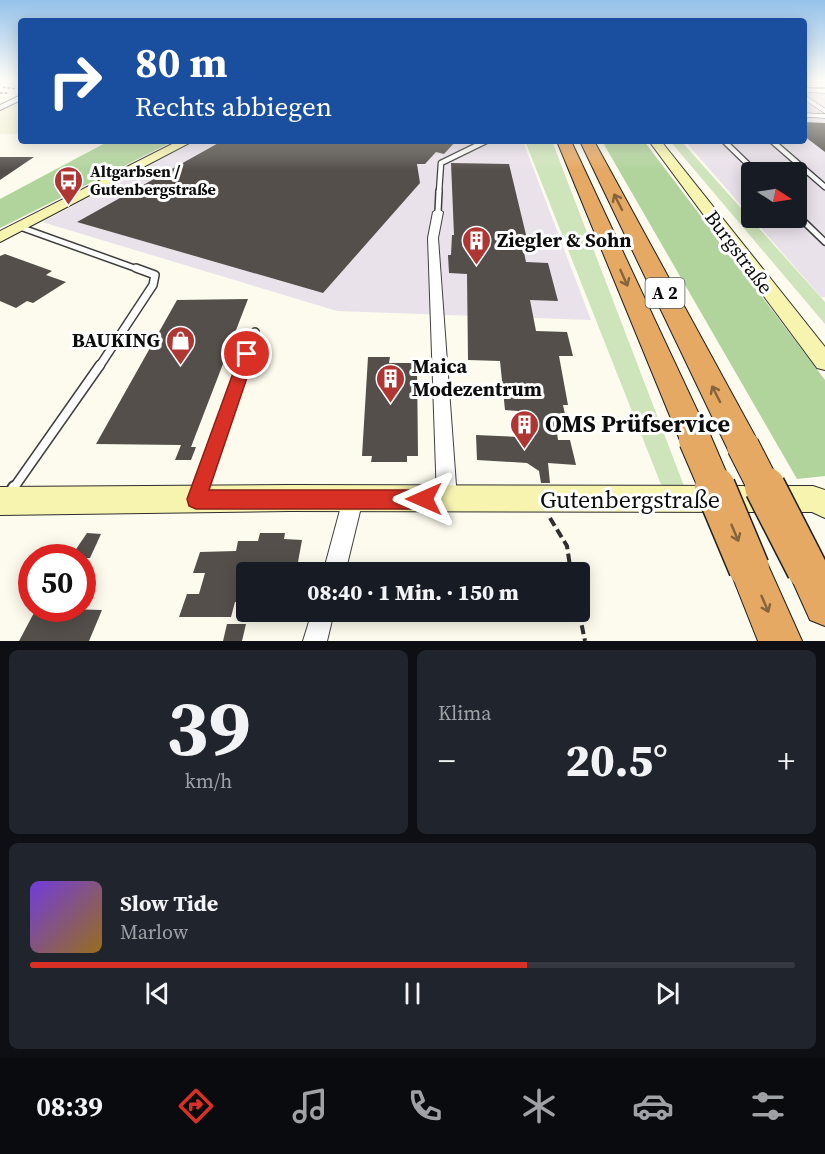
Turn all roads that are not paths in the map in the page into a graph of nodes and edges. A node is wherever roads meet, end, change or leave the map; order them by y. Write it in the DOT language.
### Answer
graph roads {
  1 [pos="807,117"];
  2 [pos="825,118"];
  3 [pos="181,144"];
  4 [pos="480,144"];
  5 [pos="570,144"];
  6 [pos="571,144"];
  7 [pos="657,144"];
  8 [pos="727,144"];
  9 [pos="775,144"];
  10 [pos="746,162"];
  11 [pos="825,187"];
  12 [pos="438,212"];
  13 [pos="807,225"];
  14 [pos="20,227"];
  15 [pos="0,237"];
  16 [pos="825,242"];
  17 [pos="255,332"];
  18 [pos="825,362"];
  19 [pos="821,498"];
  20 [pos="196,499"];
  21 [pos="353,499"];
  22 [pos="447,499"];
  23 [pos="2,501"];
  24 [pos="336,562"];
  25 [pos="825,605"];
  26 [pos="320,622"];
  27 [pos="315,641"];
  28 [pos="780,641"];
  1 -- 2 [label="lane"];
  3 -- 14 [label="street"];
  4 -- 12 [label="lane"];
  5 -- 28 [label="highway, A 2, one-way, bridge"];
  25 -- 6 [label="highway, A 2, one-way, bridge"];
  7 -- 18 [label="street, Burgstraße"];
  8 -- 10 [label="lane"];
  9 -- 11 [label="lane"];
  12 -- 22 [label="street"];
  13 -- 16 [label="lane"];
  14 -- 15 [label="street"];
  14 -- 23 [label="lane"];
  17 -- 20 [label="lane"];
  19 -- 22 [label="street, Gutenbergstraße"];
  20 -- 21 [label="street, Gutenbergstraße"];
  20 -- 23 [label="street, Gutenbergstraße"];
  21 -- 22 [label="street, Gutenbergstraße"];
  21 -- 24 [label="street"];
  26 -- 27 [label="street"];
}
